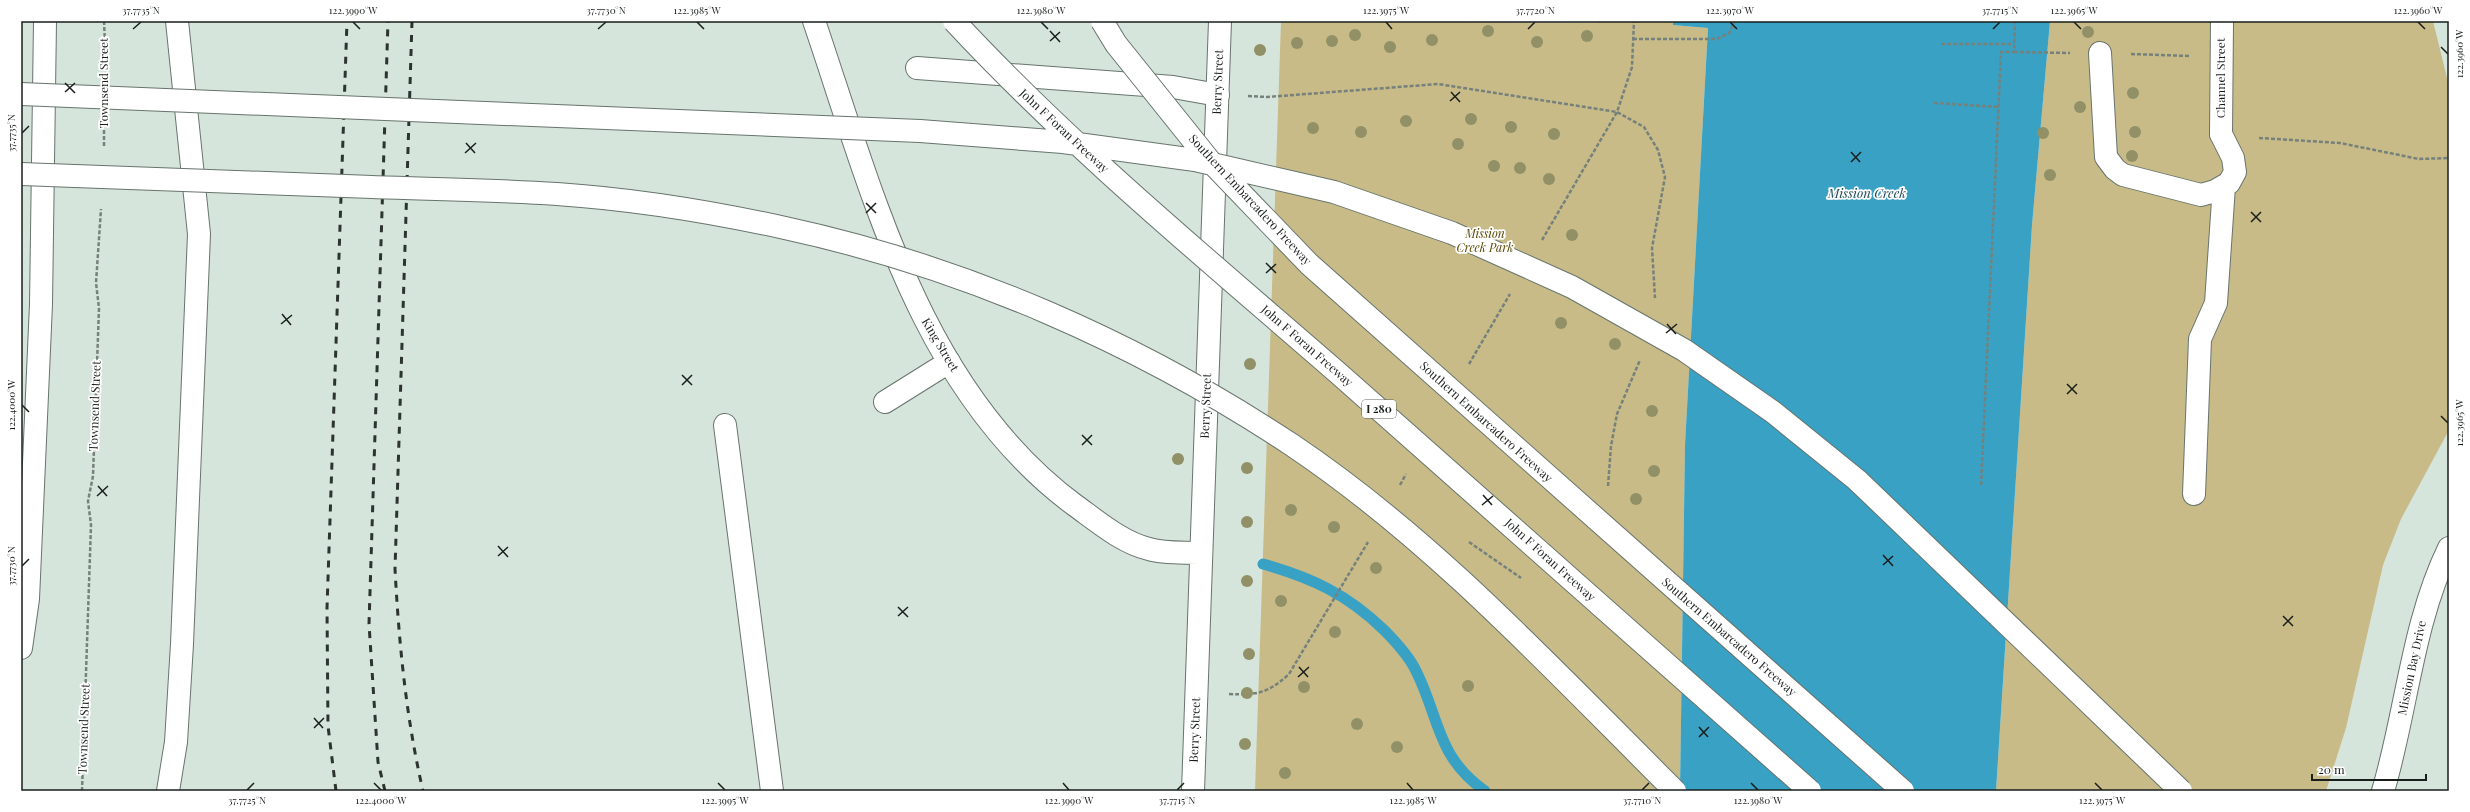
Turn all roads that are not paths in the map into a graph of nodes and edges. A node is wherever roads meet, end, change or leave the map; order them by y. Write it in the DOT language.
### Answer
graph roads {
  1 [pos="45,21"];
  2 [pos="177,21"];
  3 [pos="814,21"];
  4 [pos="954,21"];
  5 [pos="1102,21"];
  6 [pos="1220,21"];
  7 [pos="2222,21"];
  8 [pos="2100,53"];
  9 [pos="917,68"];
  10 [pos="21,94"];
  11 [pos="1218,95"];
  12 [pos="21,174"];
  13 [pos="2224,186"];
  14 [pos="949,362"];
  15 [pos="885,402"];
  16 [pos="725,425"];
  17 [pos="2194,494"];
  18 [pos="2449,548"];
  19 [pos="1201,553"];
  20 [pos="21,648"];
  21 [pos="168,791"];
  22 [pos="772,791"];
  23 [pos="1192,791"];
  24 [pos="1675,791"];
  25 [pos="1810,791"];
  26 [pos="1903,791"];
  27 [pos="2181,791"];
  28 [pos="2383,791"];
  1 -- 20 [label="main road"];
  2 -- 21 [label="main road"];
  3 -- 14 [label="main road, King Street"];
  4 -- 25 [label="main road, John F Foran Freeway / I 280, bridge"];
  5 -- 26 [label="main road, Southern Embarcadero Freeway, bridge"];
  6 -- 11 [label="main road, Berry Street"];
  7 -- 13 [label="main road, Channel Street"];
  8 -- 13 [label="main road"];
  9 -- 11 [label="main road"];
  10 -- 27 [label="main road, bridge"];
  11 -- 19 [label="main road, Berry Street"];
  12 -- 24 [label="main road, bridge"];
  13 -- 17 [label="main road"];
  14 -- 15 [label="main road"];
  14 -- 19 [label="main road, King Street"];
  16 -- 22 [label="main road"];
  18 -- 28 [label="main road, Mission Bay Drive"];
  19 -- 23 [label="main road, Berry Street"];
}
